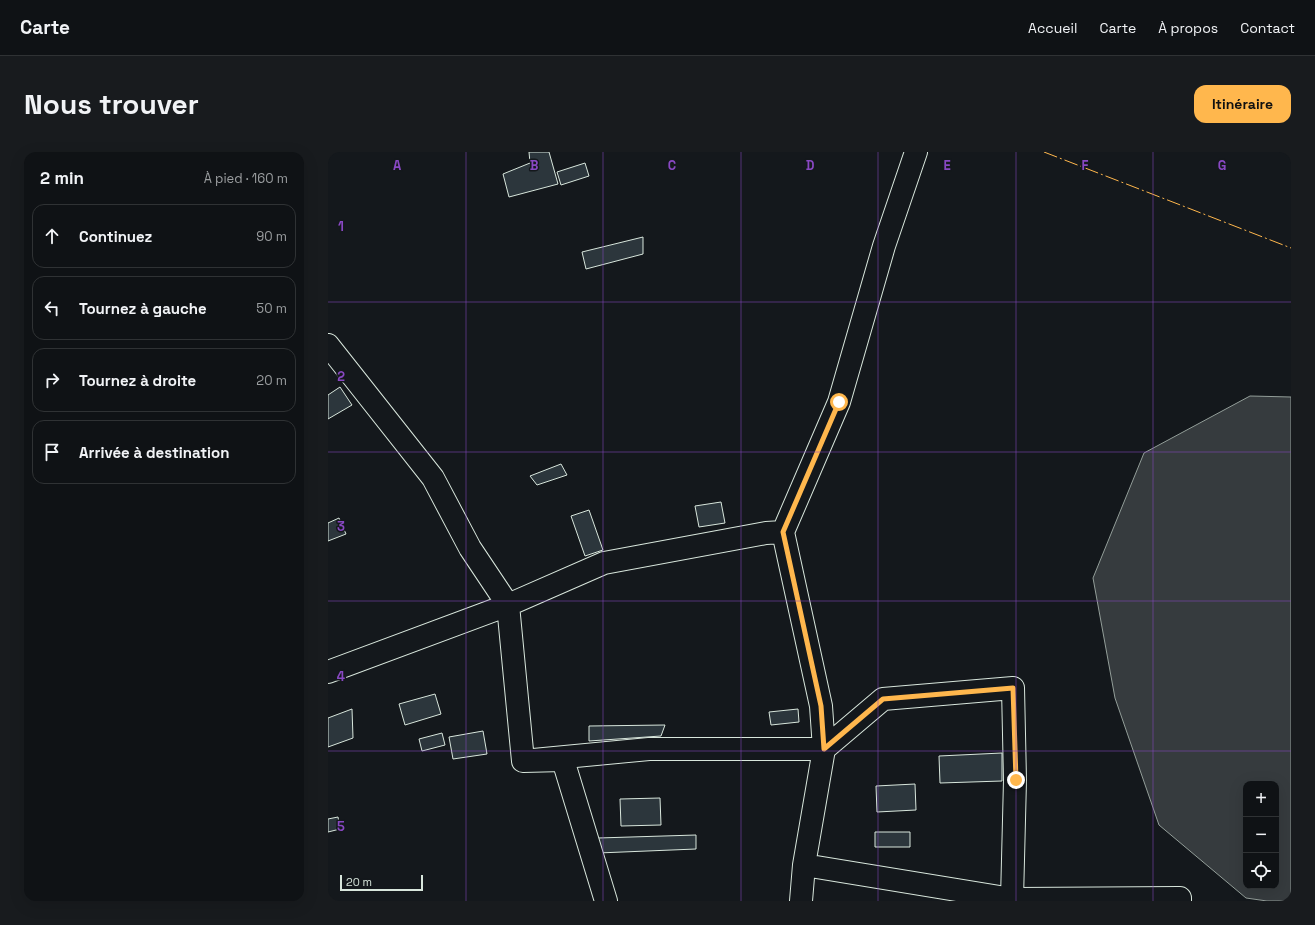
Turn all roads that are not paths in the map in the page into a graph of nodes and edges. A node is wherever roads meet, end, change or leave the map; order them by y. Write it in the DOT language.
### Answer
graph roads {
  1 [pos="916,152"];
  2 [pos="328,345"];
  3 [pos="783,532"];
  4 [pos="508,605"];
  5 [pos="328,672"];
  6 [pos="824,749"];
  7 [pos="523,761"];
  8 [pos="804,865"];
  9 [pos="802,900"];
  10 [pos="1012,900"];
  11 [pos="606,901"];
  12 [pos="1180,901"];
  1 -- 3 [label="street"];
  2 -- 4 [label="street"];
  3 -- 4 [label="street"];
  3 -- 6 [label="street"];
  4 -- 5 [label="street"];
  4 -- 7 [label="street"];
  6 -- 7 [label="street"];
  6 -- 8 [label="street"];
  6 -- 10 [label="street"];
  7 -- 11 [label="street"];
  8 -- 9 [label="street"];
  8 -- 10 [label="street"];
  10 -- 12 [label="street"];
}
